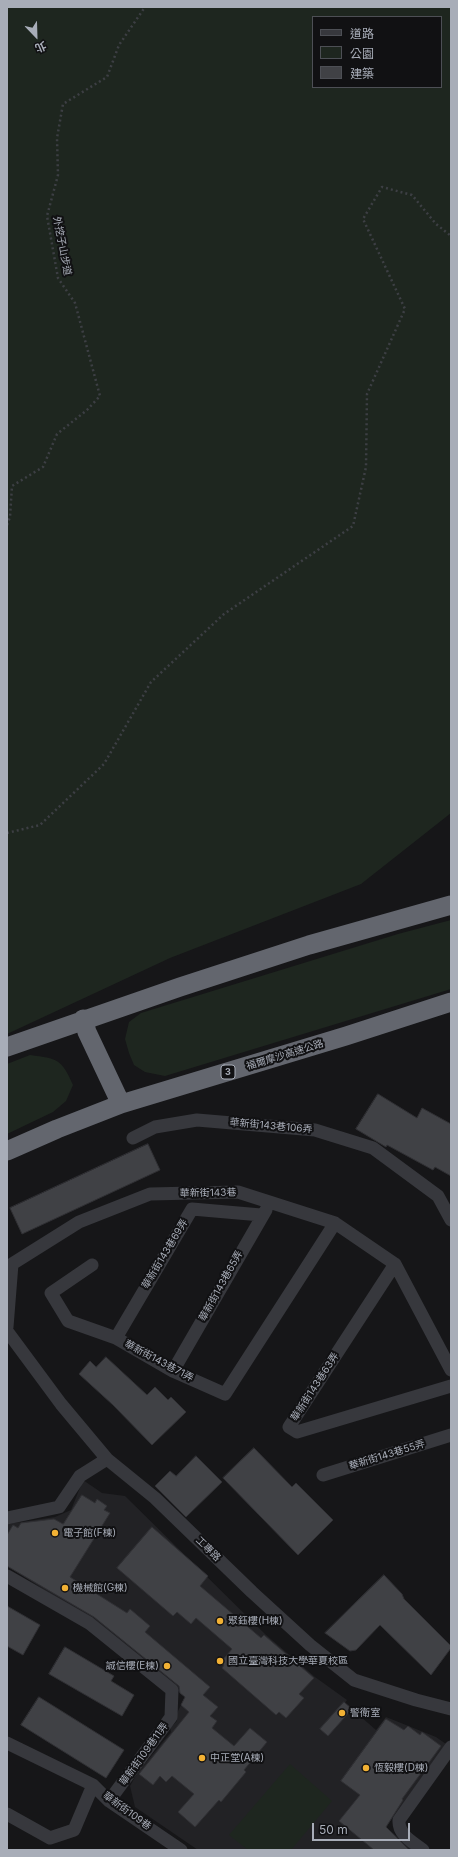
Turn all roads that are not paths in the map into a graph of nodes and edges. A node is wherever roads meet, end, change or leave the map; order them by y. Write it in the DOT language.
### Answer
graph roads {
  1 [pos="451,905"];
  2 [pos="451,1002"];
  3 [pos="83,1019"];
  4 [pos="7,1047"];
  5 [pos="121,1104"];
  6 [pos="133,1138"];
  7 [pos="7,1151"];
  8 [pos="272,1203"];
  9 [pos="262,1215"];
  10 [pos="451,1220"];
  11 [pos="334,1223"];
  12 [pos="395,1264"];
  13 [pos="92,1265"];
  14 [pos="7,1327"];
  15 [pos="7,1331"];
  16 [pos="116,1338"];
  17 [pos="451,1370"];
  18 [pos="173,1371"];
  19 [pos="451,1386"];
  20 [pos="451,1435"];
  21 [pos="107,1459"];
  22 [pos="323,1475"];
  23 [pos="7,1518"];
  24 [pos="7,1576"];
  25 [pos="451,1708"];
  26 [pos="7,1743"];
  27 [pos="451,1747"];
  28 [pos="93,1785"];
  29 [pos="109,1801"];
  30 [pos="7,1814"];
  31 [pos="181,1850"];
  32 [pos="423,1850"];
  1 -- 3 [label="highway"];
  2 -- 5 [label="highway, 福爾摩沙高速公路 / 3"];
  3 -- 4 [label="highway"];
  3 -- 5 [label="highway"];
  5 -- 7 [label="highway, 福爾摩沙高速公路 / 3"];
  6 -- 10 [label="street, 華新街143巷106弄"];
  8 -- 9 [label="street, 華新街143巷65弄"];
  8 -- 11 [label="street, 華新街143巷"];
  8 -- 14 [label="street, 華新街143巷"];
  9 -- 16 [label="street, 華新街143巷69弄"];
  9 -- 18 [label="street, 華新街143巷65弄"];
  11 -- 12 [label="street, 華新街143巷"];
  11 -- 18 [label="street, 華新街143巷71弄"];
  12 -- 17 [label="street, 華新街143巷"];
  12 -- 19 [label="street, 華新街143巷63弄"];
  13 -- 16 [label="street, 華新街143巷71弄"];
  15 -- 21 [label="street, 工專路"];
  16 -- 18 [label="street, 華新街143巷71弄"];
  20 -- 22 [label="street, 華新街143巷55弄"];
  21 -- 23 [label="street"];
  21 -- 25 [label="street, 工專路"];
  24 -- 29 [label="street, 華新街109巷11弄"];
  26 -- 28 [label="street, 華新街109巷"];
  27 -- 32 [label="street"];
  28 -- 29 [label="street, 華新街109巷"];
  28 -- 30 [label="street"];
  29 -- 31 [label="street, 華新街109巷"];
}
